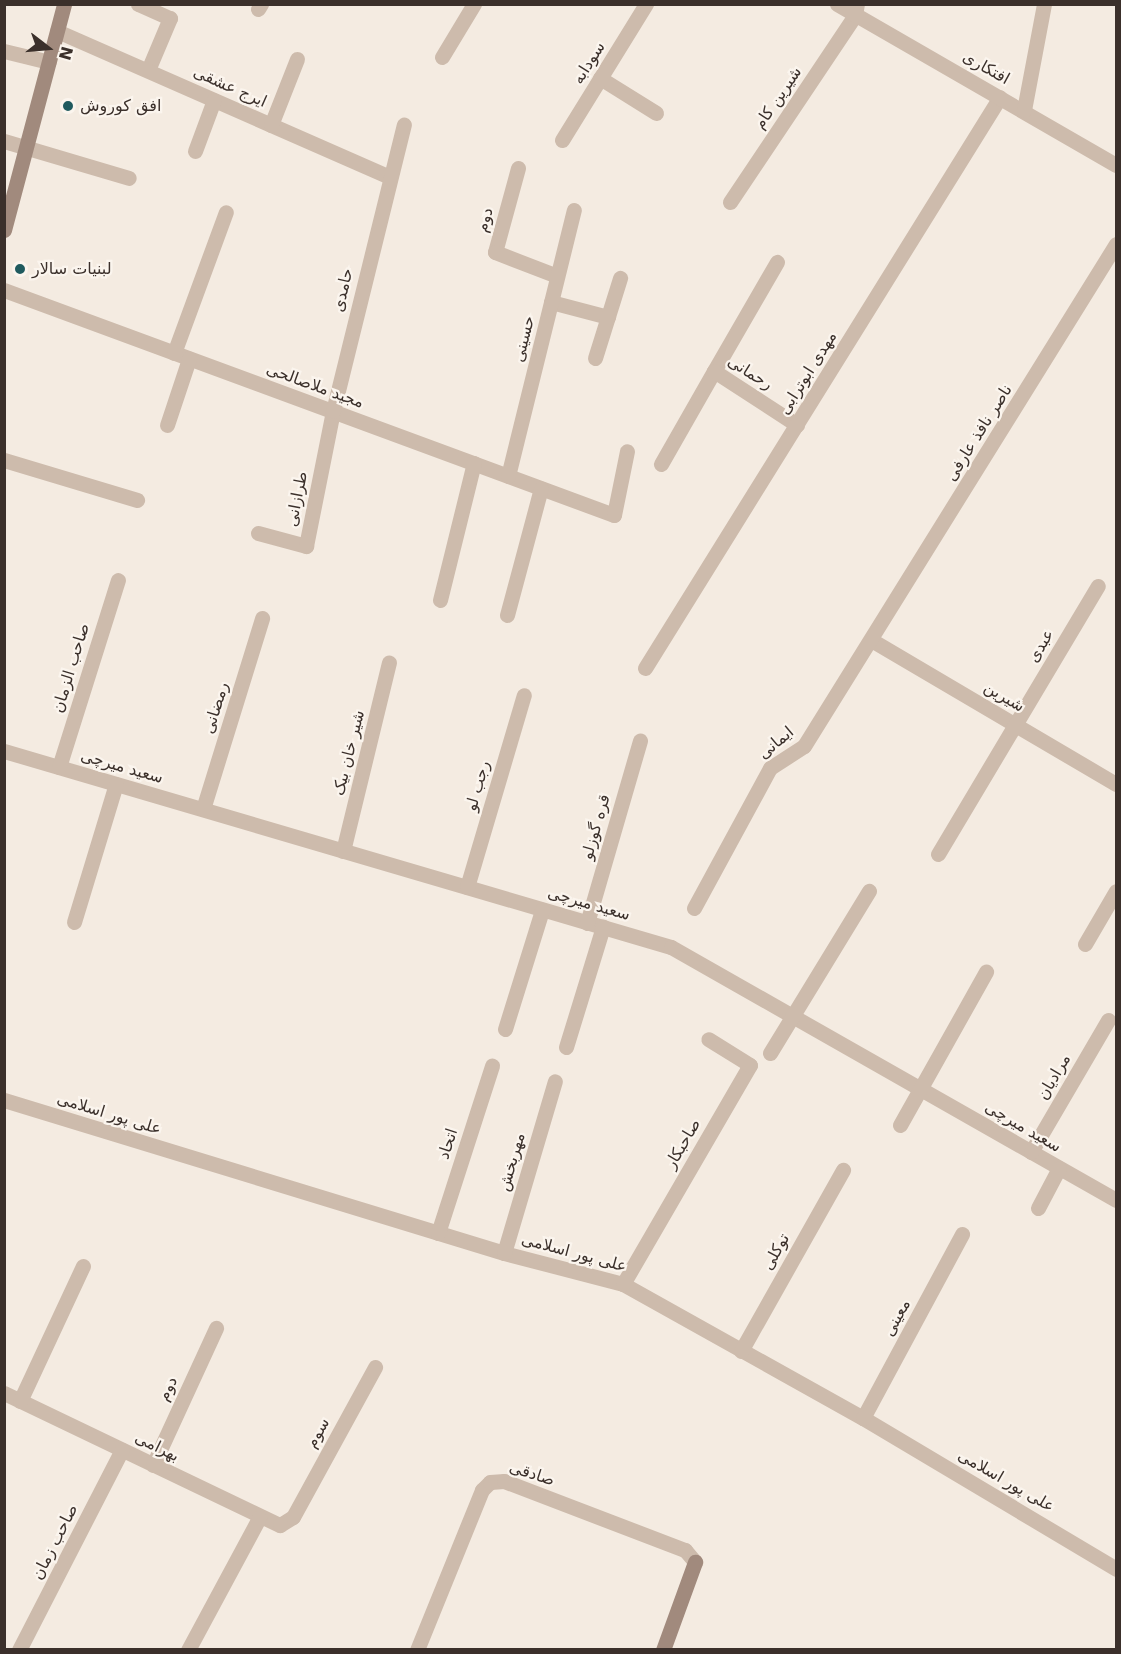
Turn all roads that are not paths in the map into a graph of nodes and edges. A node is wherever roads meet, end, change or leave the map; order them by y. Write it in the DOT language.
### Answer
graph roads {
  1 [pos="64,4"];
  2 [pos="138,4"];
  3 [pos="474,4"];
  4 [pos="646,4"];
  5 [pos="837,4"];
  6 [pos="1044,4"];
  7 [pos="856,10"];
  8 [pos="57,31"];
  9 [pos="4,51"];
  10 [pos="442,57"];
  11 [pos="297,59"];
  12 [pos="49,62"];
  13 [pos="148,70"];
  14 [pos="600,78"];
  15 [pos="1000,97"];
  16 [pos="214,100"];
  17 [pos="1024,110"];
  18 [pos="656,113"];
  19 [pos="270,125"];
  20 [pos="404,125"];
  21 [pos="562,140"];
  22 [pos="4,141"];
  23 [pos="27,146"];
  24 [pos="195,151"];
  25 [pos="1116,165"];
  26 [pos="518,168"];
  27 [pos="389,177"];
  28 [pos="129,178"];
  29 [pos="730,202"];
  30 [pos="574,210"];
  31 [pos="226,212"];
  32 [pos="4,230"];
  33 [pos="1116,244"];
  34 [pos="777,262"];
  35 [pos="557,276"];
  36 [pos="620,278"];
  37 [pos="4,290"];
  38 [pos="551,303"];
  39 [pos="608,317"];
  40 [pos="174,353"];
  41 [pos="189,358"];
  42 [pos="595,358"];
  43 [pos="714,370"];
  44 [pos="333,411"];
  45 [pos="797,425"];
  46 [pos="167,426"];
  47 [pos="627,451"];
  48 [pos="4,460"];
  49 [pos="474,463"];
  50 [pos="661,464"];
  51 [pos="508,476"];
  52 [pos="541,488"];
  53 [pos="137,500"];
  54 [pos="258,533"];
  55 [pos="118,580"];
  56 [pos="1098,586"];
  57 [pos="440,600"];
  58 [pos="507,615"];
  59 [pos="262,618"];
  60 [pos="873,641"];
  61 [pos="389,663"];
  62 [pos="645,668"];
  63 [pos="524,695"];
  64 [pos="1015,724"];
  65 [pos="640,741"];
  66 [pos="4,751"];
  67 [pos="59,767"];
  68 [pos="116,784"];
  69 [pos="1116,784"];
  70 [pos="203,809"];
  71 [pos="343,851"];
  72 [pos="938,854"];
  73 [pos="467,887"];
  74 [pos="869,891"];
  75 [pos="1116,891"];
  76 [pos="694,908"];
  77 [pos="542,910"];
  78 [pos="74,922"];
  79 [pos="587,923"];
  80 [pos="603,927"];
  81 [pos="1085,944"];
  82 [pos="986,972"];
  83 [pos="790,1015"];
  84 [pos="1108,1020"];
  85 [pos="504,1029"];
  86 [pos="708,1039"];
  87 [pos="566,1047"];
  88 [pos="770,1053"];
  89 [pos="492,1066"];
  90 [pos="555,1081"];
  91 [pos="920,1089"];
  92 [pos="4,1100"];
  93 [pos="900,1125"];
  94 [pos="1031,1152"];
  95 [pos="1059,1168"];
  96 [pos="843,1170"];
  97 [pos="1116,1200"];
  98 [pos="1038,1208"];
  99 [pos="438,1233"];
  100 [pos="963,1234"];
  101 [pos="504,1253"];
  102 [pos="83,1266"];
  103 [pos="623,1284"];
  104 [pos="216,1328"];
  105 [pos="741,1351"];
  106 [pos="375,1367"];
  107 [pos="4,1393"];
  108 [pos="20,1401"];
  109 [pos="863,1418"];
  110 [pos="122,1450"];
  111 [pos="153,1465"];
  112 [pos="293,1517"];
  113 [pos="259,1518"];
  114 [pos="695,1562"];
  115 [pos="1116,1569"];
  116 [pos="19,1650"];
  117 [pos="188,1650"];
  118 [pos="417,1650"];
  119 [pos="663,1650"];
  1 -- 8 [label="main road"];
  2 -- 13 [label="street"];
  3 -- 10 [label="street"];
  4 -- 14 [label="street, سودابه"];
  5 -- 7 [label="street, افتکاری"];
  6 -- 17 [label="street"];
  7 -- 15 [label="street, افتکاری"];
  7 -- 29 [label="street, شیرین کام"];
  8 -- 12 [label="main road"];
  8 -- 13 [label="street, ایرج عشقی"];
  9 -- 12 [label="street"];
  11 -- 19 [label="street"];
  12 -- 23 [label="main road"];
  13 -- 16 [label="street, ایرج عشقی"];
  14 -- 18 [label="street"];
  14 -- 21 [label="street, سودابه"];
  15 -- 17 [label="street, افتکاری"];
  15 -- 45 [label="street, مهدی ابوترابی"];
  16 -- 19 [label="street, ایرج عشقی"];
  16 -- 24 [label="street"];
  17 -- 25 [label="street, افتکاری"];
  19 -- 27 [label="street, ایرج عشقی"];
  20 -- 27 [label="street, حامدی"];
  22 -- 23 [label="street"];
  23 -- 28 [label="street"];
  23 -- 32 [label="main road"];
  26 -- 35 [label="street, دوم"];
  27 -- 44 [label="street, حامدی"];
  30 -- 35 [label="street, حسینی"];
  31 -- 40 [label="street"];
  33 -- 60 [label="street, ناصر نافذ عارفی"];
  34 -- 43 [label="street"];
  35 -- 38 [label="street, حسینی"];
  36 -- 39 [label="street"];
  37 -- 40 [label="street, مجید ملاصالحی"];
  38 -- 39 [label="street"];
  38 -- 51 [label="street, حسینی"];
  39 -- 42 [label="street"];
  40 -- 41 [label="street, مجید ملاصالحی"];
  41 -- 44 [label="street, مجید ملاصالحی"];
  41 -- 46 [label="street"];
  43 -- 45 [label="street, رحمانی"];
  43 -- 50 [label="street, رحمانی"];
  44 -- 49 [label="street, مجید ملاصالحی"];
  44 -- 54 [label="street, طرازانی"];
  45 -- 62 [label="street, مهدی ابوترابی"];
  47 -- 52 [label="street, مجید ملاصالحی"];
  48 -- 53 [label="street"];
  49 -- 51 [label="street, مجید ملاصالحی"];
  49 -- 57 [label="street"];
  51 -- 52 [label="street, مجید ملاصالحی"];
  52 -- 58 [label="street"];
  55 -- 67 [label="street, صاحب الزمان"];
  56 -- 64 [label="street, عبدی"];
  59 -- 70 [label="street, رمضانی"];
  60 -- 64 [label="street, شیرین"];
  60 -- 76 [label="street, ایمانی"];
  61 -- 71 [label="street, شیر خان بیک"];
  63 -- 73 [label="street, رجب لو"];
  64 -- 69 [label="street, شیرین"];
  64 -- 72 [label="street, عبدی"];
  65 -- 79 [label="street, قره گوزلو"];
  66 -- 67 [label="street, سعید میرچی"];
  67 -- 68 [label="street, سعید میرچی"];
  68 -- 70 [label="street, سعید میرچی"];
  68 -- 78 [label="street"];
  70 -- 71 [label="street, سعید میرچی"];
  71 -- 73 [label="street, سعید میرچی"];
  73 -- 77 [label="street, سعید میرچی"];
  74 -- 83 [label="street"];
  75 -- 81 [label="street"];
  77 -- 79 [label="street, سعید میرچی"];
  77 -- 85 [label="street"];
  79 -- 80 [label="street, سعید میرچی"];
  80 -- 83 [label="street, سعید میرچی"];
  80 -- 87 [label="street"];
  82 -- 91 [label="street"];
  83 -- 88 [label="street"];
  83 -- 91 [label="street, سعید میرچی"];
  84 -- 94 [label="street, مرادیان"];
  86 -- 103 [label="street, صاحبکار"];
  89 -- 99 [label="street, اتحاد"];
  90 -- 101 [label="street, مهربخش"];
  91 -- 93 [label="street"];
  91 -- 94 [label="street, سعید میرچی"];
  92 -- 99 [label="street, علی پور اسلامی"];
  94 -- 95 [label="street, سعید میرچی"];
  95 -- 97 [label="street, سعید میرچی"];
  95 -- 98 [label="street"];
  96 -- 105 [label="street, توکلی"];
  99 -- 101 [label="street, علی پور اسلامی"];
  100 -- 109 [label="street, معینی"];
  101 -- 103 [label="street, علی پور اسلامی"];
  102 -- 108 [label="street"];
  103 -- 105 [label="street, علی پور اسلامی"];
  104 -- 111 [label="street, دوم"];
  105 -- 109 [label="street, علی پور اسلامی"];
  106 -- 112 [label="street, سوم"];
  107 -- 108 [label="street, بهرامی"];
  108 -- 110 [label="street, بهرامی"];
  109 -- 115 [label="street, علی پور اسلامی"];
  110 -- 111 [label="street, بهرامی"];
  110 -- 116 [label="street, صاحب زمان"];
  111 -- 113 [label="street, بهرامی"];
  112 -- 113 [label="street, بهرامی"];
  113 -- 117 [label="street"];
  114 -- 118 [label="street, صادقی"];
  114 -- 119 [label="main road"];
}
